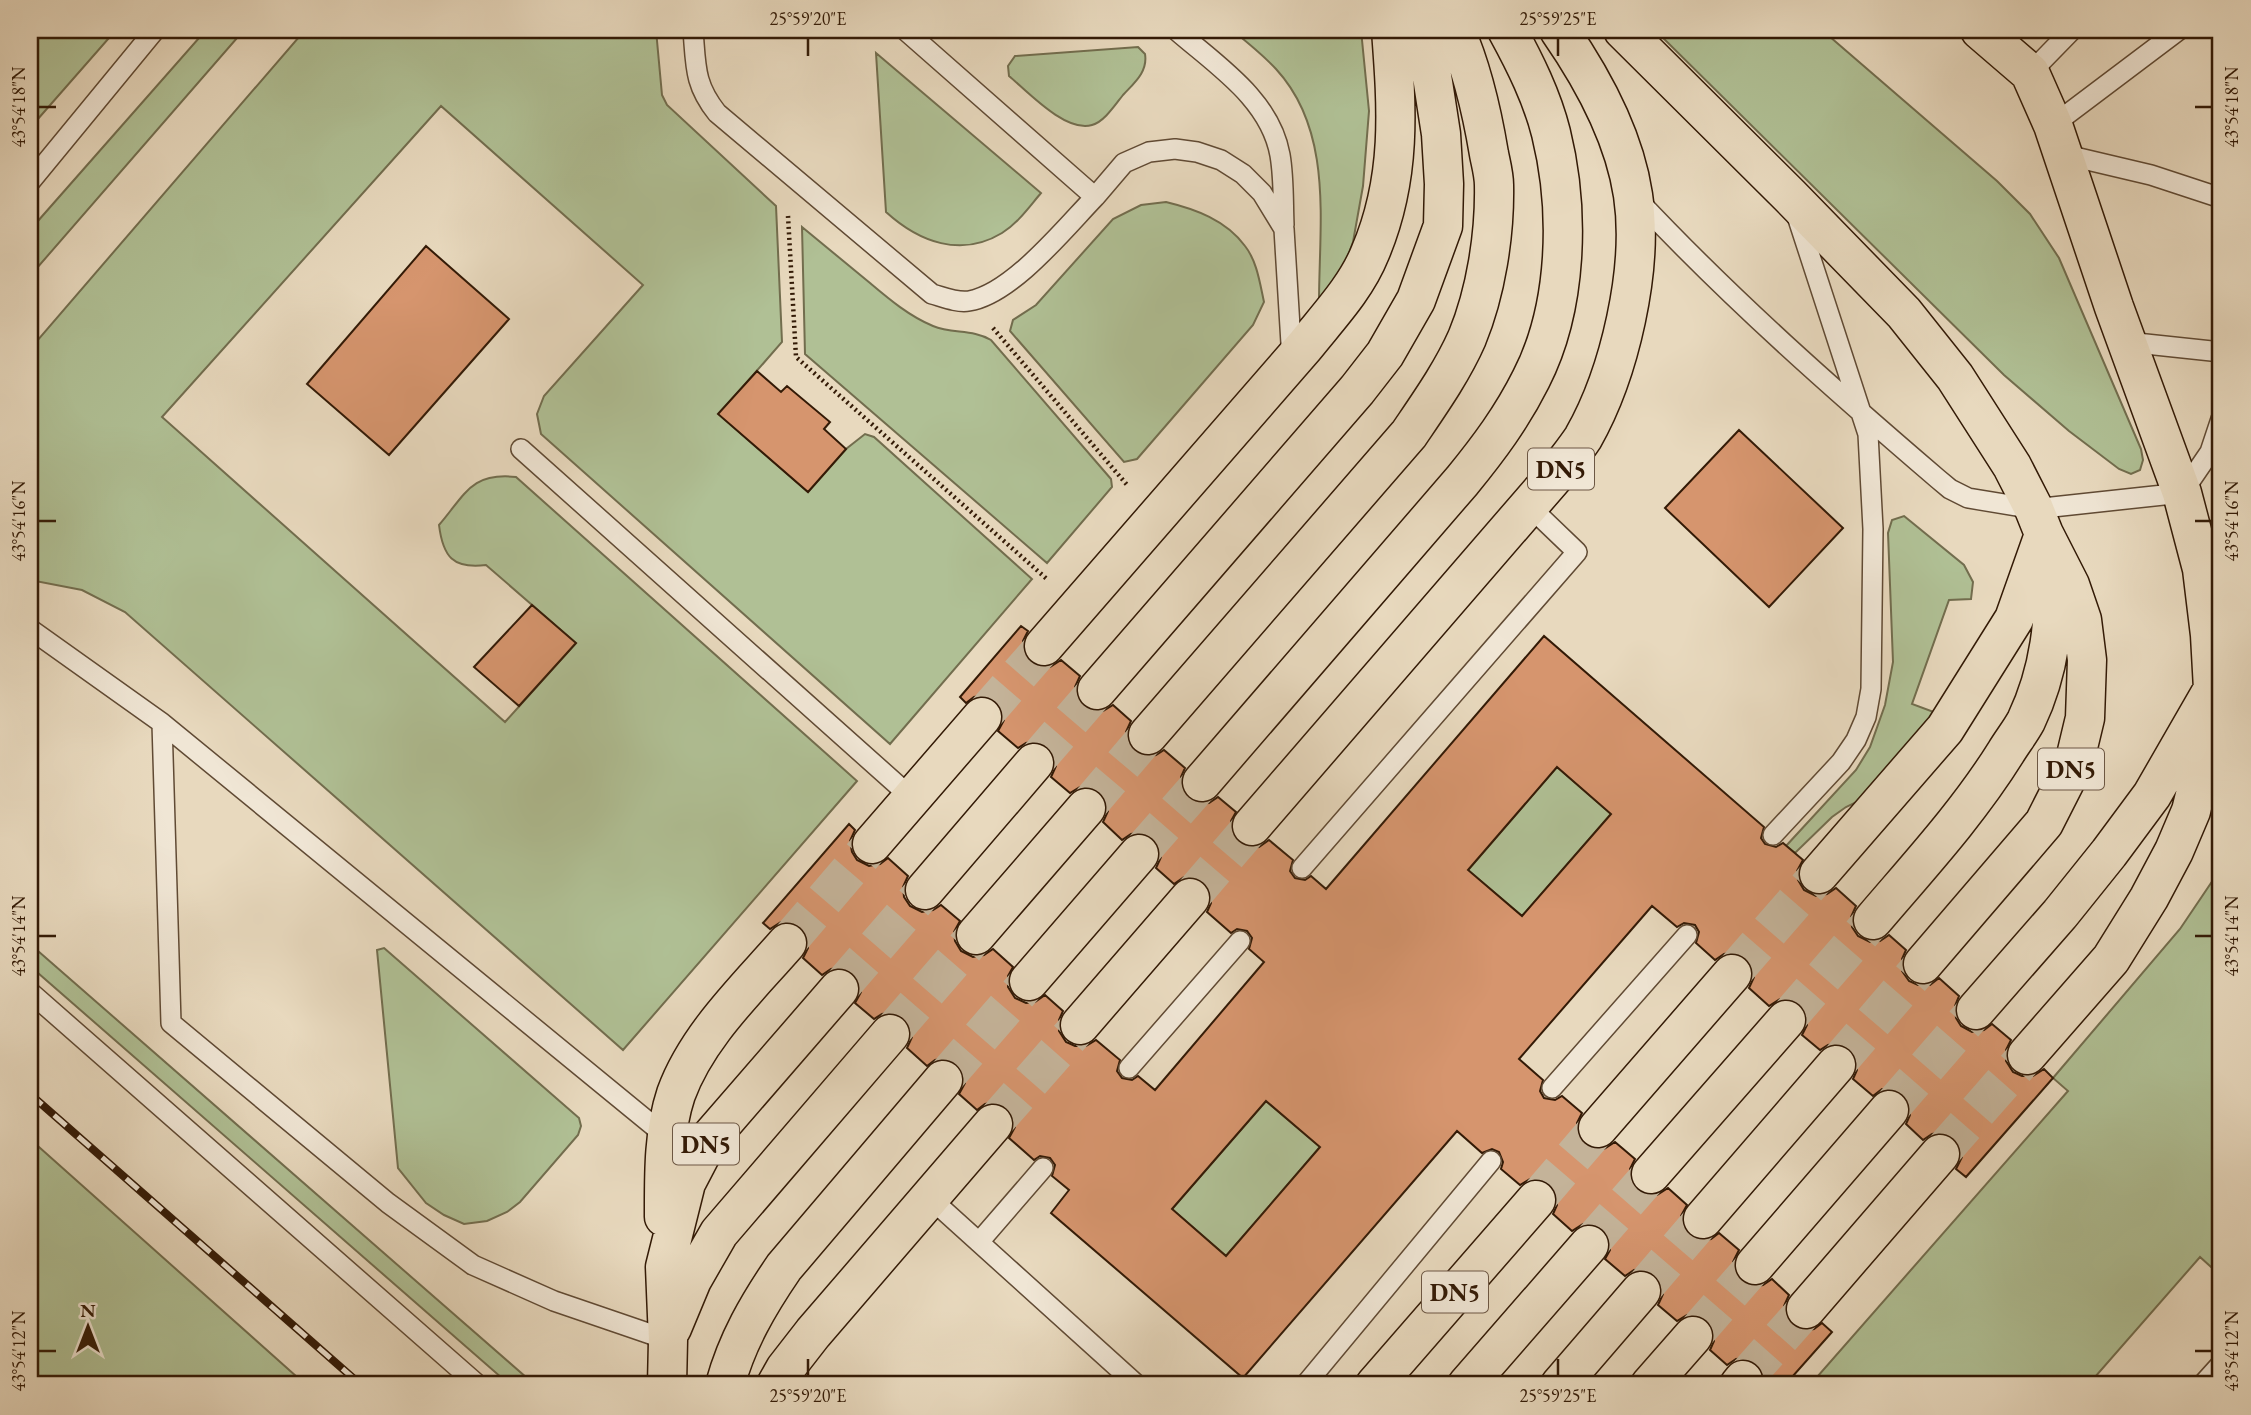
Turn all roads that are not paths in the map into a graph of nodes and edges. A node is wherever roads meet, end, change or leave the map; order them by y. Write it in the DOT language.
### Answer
graph roads {
  1 [pos="155,30"];
  2 [pos="693,30"];
  3 [pos="905,30"];
  4 [pos="1176,30"];
  5 [pos="1391,30"];
  6 [pos="1422,30"];
  7 [pos="1455,30"];
  8 [pos="1507,30"];
  9 [pos="1559,30"];
  10 [pos="1623,30"];
  11 [pos="1980,30"];
  12 [pos="2072,30"];
  13 [pos="2179,30"];
  14 [pos="2030,73"];
  15 [pos="2057,139"];
  16 [pos="30,182"];
  17 [pos="1633,195"];
  18 [pos="1790,195"];
  19 [pos="1095,197"];
  20 [pos="2221,198"];
  21 [pos="1284,229"];
  22 [pos="2127,342"];
  23 [pos="2221,352"];
  24 [pos="1292,360"];
  25 [pos="1861,413"];
  26 [pos="2221,419"];
  27 [pos="521,449"];
  28 [pos="2182,493"];
  29 [pos="1529,506"];
  30 [pos="2039,522"];
  31 [pos="30,629"];
  32 [pos="1044,646"];
  33 [pos="2213,689"];
  34 [pos="1097,691"];
  35 [pos="982,717"];
  36 [pos="162,723"];
  37 [pos="1148,735"];
  38 [pos="1034,763"];
  39 [pos="1202,782"];
  40 [pos="912,798"];
  41 [pos="1086,808"];
  42 [pos="1252,826"];
  43 [pos="1773,835"];
  44 [pos="872,844"];
  45 [pos="1139,854"];
  46 [pos="1302,868"];
  47 [pos="1819,874"];
  48 [pos="925,890"];
  49 [pos="1190,898"];
  50 [pos="1872,920"];
  51 [pos="976,935"];
  52 [pos="1687,935"];
  53 [pos="1240,941"];
  54 [pos="787,943"];
  55 [pos="1923,964"];
  56 [pos="1732,974"];
  57 [pos="1029,981"];
  58 [pos="839,989"];
  59 [pos="30,992"];
  60 [pos="1976,1010"];
  61 [pos="1786,1020"];
  62 [pos="1080,1025"];
  63 [pos="890,1034"];
  64 [pos="2027,1055"];
  65 [pos="1836,1065"];
  66 [pos="1129,1068"];
  67 [pos="943,1080"];
  68 [pos="1552,1088"];
  69 [pos="1889,1110"];
  70 [pos="993,1124"];
  71 [pos="1598,1128"];
  72 [pos="667,1137"];
  73 [pos="1940,1154"];
  74 [pos="1491,1161"];
  75 [pos="1043,1168"];
  76 [pos="1651,1174"];
  77 [pos="929,1198"];
  78 [pos="1536,1200"];
  79 [pos="1703,1219"];
  80 [pos="979,1242"];
  81 [pos="1589,1245"];
  82 [pos="1755,1265"];
  83 [pos="665,1267"];
  84 [pos="1642,1291"];
  85 [pos="1806,1309"];
  86 [pos="1693,1336"];
  87 [pos="668,1340"];
  88 [pos="2221,1364"];
  89 [pos="478,1385"];
  90 [pos="667,1385"];
  91 [pos="725,1385"];
  92 [pos="776,1385"];
  93 [pos="1137,1385"];
  94 [pos="1304,1385"];
  95 [pos="1375,1385"];
  96 [pos="1467,1385"];
  97 [pos="1560,1385"];
  98 [pos="1650,1385"];
  99 [pos="2202,1385"];
  1 -- 16 [label="lane"];
  2 -- 19 [label="lane"];
  3 -- 19 [label="lane"];
  4 -- 21 [label="lane"];
  5 -- 24 [label="highway"];
  6 -- 34 [label="highway"];
  7 -- 37 [label="highway"];
  8 -- 39 [label="highway, DN5"];
  9 -- 17 [label="highway, DN5"];
  10 -- 18 [label="highway, DN5"];
  11 -- 14 [label="highway"];
  12 -- 14 [label="lane"];
  13 -- 15 [label="lane"];
  14 -- 15 [label="highway"];
  15 -- 20 [label="lane"];
  15 -- 22 [label="highway"];
  17 -- 25 [label="lane"];
  17 -- 29 [label="highway, DN5"];
  18 -- 25 [label="lane"];
  18 -- 30 [label="highway, DN5"];
  19 -- 21 [label="lane"];
  21 -- 24 [label="lane"];
  22 -- 23 [label="lane"];
  22 -- 28 [label="highway"];
  24 -- 32 [label="highway"];
  25 -- 30 [label="lane"];
  25 -- 43 [label="lane"];
  26 -- 28 [label="lane"];
  27 -- 40 [label="lane"];
  28 -- 30 [label="lane"];
  28 -- 33 [label="highway"];
  29 -- 42 [label="highway, DN5"];
  29 -- 46 [label="lane"];
  30 -- 47 [label="highway"];
  30 -- 50 [label="highway, DN5"];
  30 -- 55 [label="highway, DN5"];
  31 -- 36 [label="lane"];
  33 -- 60 [label="highway"];
  33 -- 64 [label="highway"];
  35 -- 40 [label="highway"];
  36 -- 72 [label="lane"];
  36 -- 87 [label="lane"];
  38 -- 48 [label="highway"];
  40 -- 44 [label="highway"];
  41 -- 51 [label="highway"];
  45 -- 57 [label="highway"];
  49 -- 62 [label="highway"];
  52 -- 68 [label="lane"];
  53 -- 66 [label="lane"];
  54 -- 72 [label="highway, DN5"];
  56 -- 71 [label="highway"];
  58 -- 83 [label="highway, DN5"];
  59 -- 89 [label="lane"];
  61 -- 76 [label="highway"];
  63 -- 87 [label="highway, DN5"];
  65 -- 79 [label="highway"];
  67 -- 91 [label="highway"];
  69 -- 82 [label="highway"];
  70 -- 77 [label="highway"];
  72 -- 83 [label="highway, DN5"];
  73 -- 85 [label="highway"];
  74 -- 94 [label="lane"];
  75 -- 80 [label="lane"];
  77 -- 80 [label="lane"];
  77 -- 92 [label="highway"];
  78 -- 95 [label="highway, DN5"];
  80 -- 93 [label="lane"];
  81 -- 96 [label="highway, DN5"];
  83 -- 87 [label="highway, DN5"];
  84 -- 97 [label="highway"];
  86 -- 98 [label="highway"];
  87 -- 90 [label="highway, DN5"];
  88 -- 99 [label="lane"];
}
